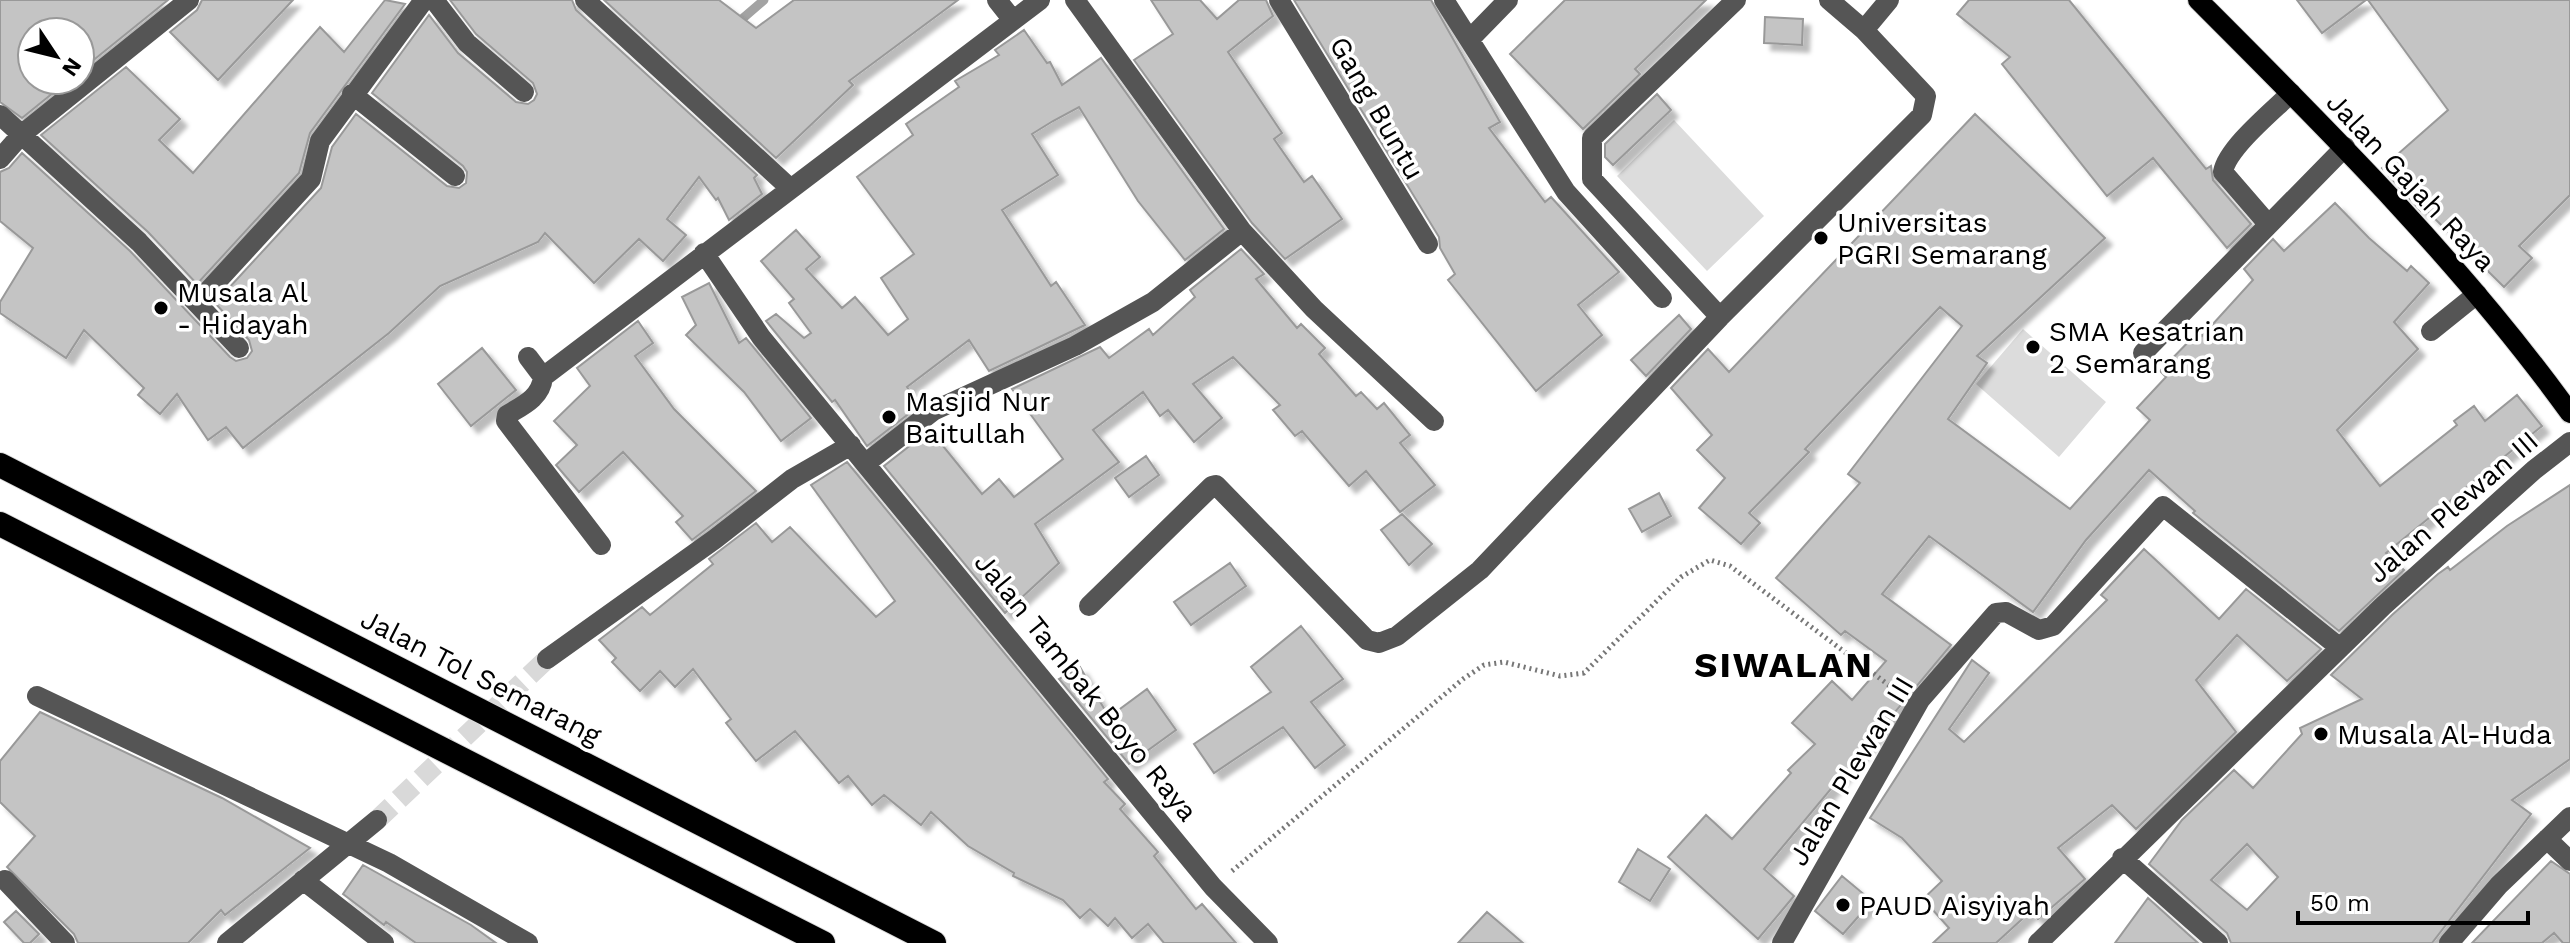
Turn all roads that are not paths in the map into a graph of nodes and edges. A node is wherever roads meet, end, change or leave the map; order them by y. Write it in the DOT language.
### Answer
graph roads {
  1 [pos="189,0"];
  2 [pos="424,0"];
  3 [pos="434,0"];
  4 [pos="585,0"];
  5 [pos="997,0"];
  6 [pos="1040,0"];
  7 [pos="1075,0"];
  8 [pos="1279,0"];
  9 [pos="1444,0"];
  10 [pos="1508,0"];
  11 [pos="1736,0"];
  12 [pos="1889,0"];
  13 [pos="2198,0"];
  14 [pos="1832,1"];
  15 [pos="1012,19"];
  16 [pos="1864,30"];
  17 [pos="1470,39"];
  18 [pos="524,92"];
  19 [pos="2291,93"];
  20 [pos="352,94"];
  21 [pos="0,115"];
  22 [pos="21,135"];
  23 [pos="2345,147"];
  24 [pos="0,159"];
  25 [pos="455,176"];
  26 [pos="791,189"];
  27 [pos="2268,224"];
  28 [pos="1242,231"];
  29 [pos="1428,244"];
  30 [pos="704,253"];
  31 [pos="2477,294"];
  32 [pos="1662,298"];
  33 [pos="197,303"];
  34 [pos="1720,317"];
  35 [pos="2431,331"];
  36 [pos="239,348"];
  37 [pos="2143,353"];
  38 [pos="528,357"];
  39 [pos="543,377"];
  40 [pos="2570,413"];
  41 [pos="1434,421"];
  42 [pos="2570,442"];
  43 [pos="851,445"];
  44 [pos="866,463"];
  45 [pos="0,465"];
  46 [pos="0,524"];
  47 [pos="601,545"];
  48 [pos="1089,606"];
  49 [pos="2339,647"];
  50 [pos="547,659"];
  51 [pos="37,696"];
  52 [pos="2570,817"];
  53 [pos="377,820"];
  54 [pos="2547,839"];
  55 [pos="348,843"];
  56 [pos="2122,858"];
  57 [pos="2570,861"];
  58 [pos="5,880"];
  59 [pos="303,880"];
  60 [pos="65,943"];
  61 [pos="227,943"];
  62 [pos="384,943"];
  63 [pos="528,943"];
  64 [pos="823,943"];
  65 [pos="934,943"];
  66 [pos="1268,943"];
  67 [pos="1782,943"];
  68 [pos="2038,943"];
  69 [pos="2218,943"];
  70 [pos="2449,943"];
  1 -- 22 [label="street"];
  2 -- 20 [label="street"];
  3 -- 18 [label="street"];
  4 -- 26 [label="street"];
  5 -- 15 [label="street"];
  6 -- 15 [label="street"];
  7 -- 28 [label="street"];
  8 -- 29 [label="street, Gang Buntu"];
  9 -- 17 [label="street"];
  10 -- 17 [label="street"];
  11 -- 34 [label="street"];
  12 -- 16 [label="street"];
  13 -- 19 [label="main road, Jalan Gajah Raya"];
  14 -- 16 [label="street"];
  15 -- 26 [label="street"];
  16 -- 34 [label="street"];
  17 -- 32 [label="street"];
  19 -- 23 [label="main road, Jalan Gajah Raya"];
  19 -- 27 [label="street"];
  20 -- 25 [label="street"];
  20 -- 33 [label="street"];
  21 -- 22 [label="street"];
  22 -- 24 [label="street"];
  22 -- 33 [label="street"];
  23 -- 27 [label="street"];
  23 -- 31 [label="main road, Jalan Gajah Raya"];
  26 -- 30 [label="street"];
  27 -- 37 [label="street"];
  28 -- 41 [label="street"];
  28 -- 44 [label="street"];
  30 -- 39 [label="street"];
  30 -- 43 [label="street, Jalan Tambak Boyo Raya"];
  31 -- 35 [label="street"];
  31 -- 40 [label="main road, Jalan Gajah Raya"];
  33 -- 36 [label="street"];
  34 -- 48 [label="street"];
  38 -- 39 [label="street"];
  39 -- 47 [label="street"];
  42 -- 49 [label="street, Jalan Plewan III"];
  43 -- 44 [label="street, Jalan Tambak Boyo Raya"];
  43 -- 50 [label="street"];
  44 -- 66 [label="street, Jalan Tambak Boyo Raya"];
  45 -- 65 [label="highway, Jalan Tol Semarang"];
  46 -- 64 [label="highway"];
  49 -- 56 [label="street, Jalan Plewan III"];
  49 -- 67 [label="street, Jalan Plewan III"];
  51 -- 55 [label="street"];
  52 -- 54 [label="street"];
  53 -- 55 [label="street"];
  54 -- 57 [label="street"];
  54 -- 70 [label="street"];
  55 -- 59 [label="street"];
  55 -- 63 [label="street"];
  56 -- 68 [label="street, Jalan Plewan III"];
  56 -- 69 [label="street"];
  58 -- 60 [label="street"];
  59 -- 61 [label="street"];
  59 -- 62 [label="street"];
}
